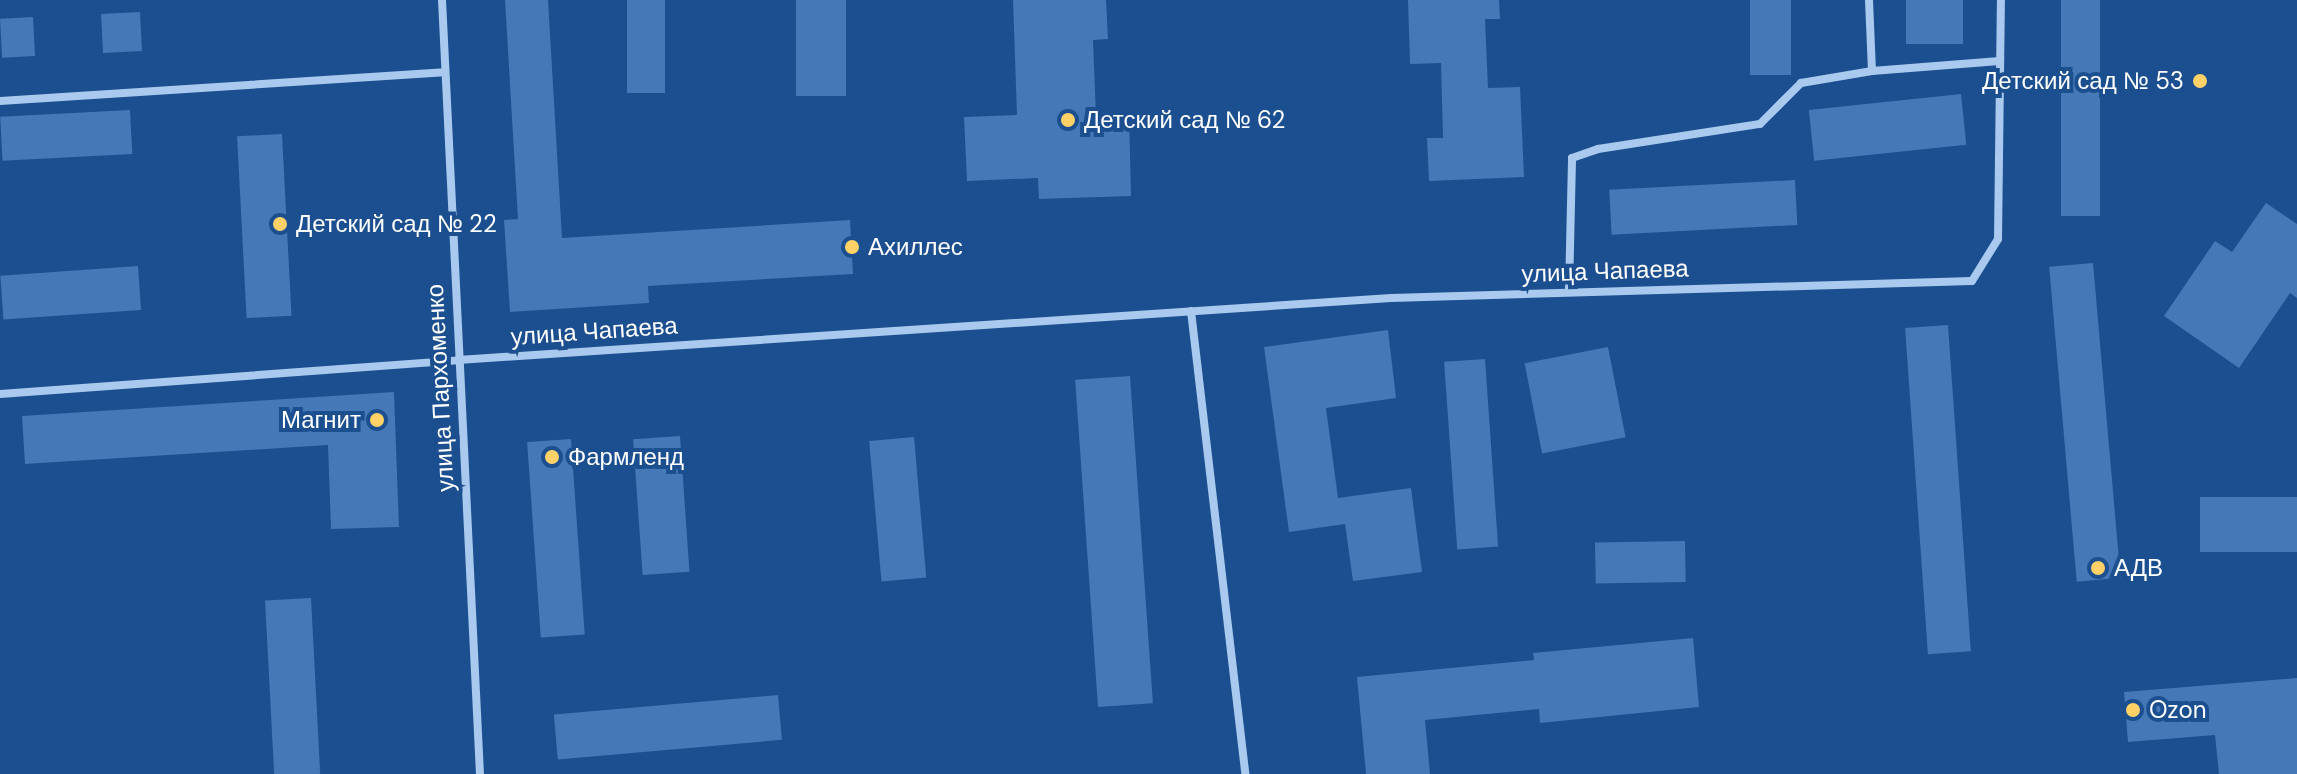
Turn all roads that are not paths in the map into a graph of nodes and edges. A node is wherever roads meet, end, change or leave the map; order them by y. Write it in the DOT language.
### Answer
graph roads {
  1 [pos="442,0"];
  2 [pos="1869,0"];
  3 [pos="2001,0"];
  4 [pos="2000,61"];
  5 [pos="1872,71"];
  6 [pos="444,72"];
  7 [pos="0,101"];
  8 [pos="1569,292"];
  9 [pos="1191,311"];
  10 [pos="458,360"];
  11 [pos="0,394"];
  12 [pos="480,774"];
  13 [pos="1245,774"];
  1 -- 6 [label="street, улица Пархоменко"];
  2 -- 5 [label="street"];
  3 -- 4 [label="street"];
  4 -- 5 [label="street"];
  4 -- 8 [label="street, улица Чапаева"];
  5 -- 8 [label="street"];
  6 -- 7 [label="street"];
  6 -- 10 [label="street, улица Пархоменко"];
  8 -- 9 [label="street, улица Чапаева"];
  9 -- 10 [label="street, улица Чапаева"];
  9 -- 13 [label="street"];
  10 -- 11 [label="street, улица Чапаева"];
  10 -- 12 [label="street, улица Пархоменко"];
}
